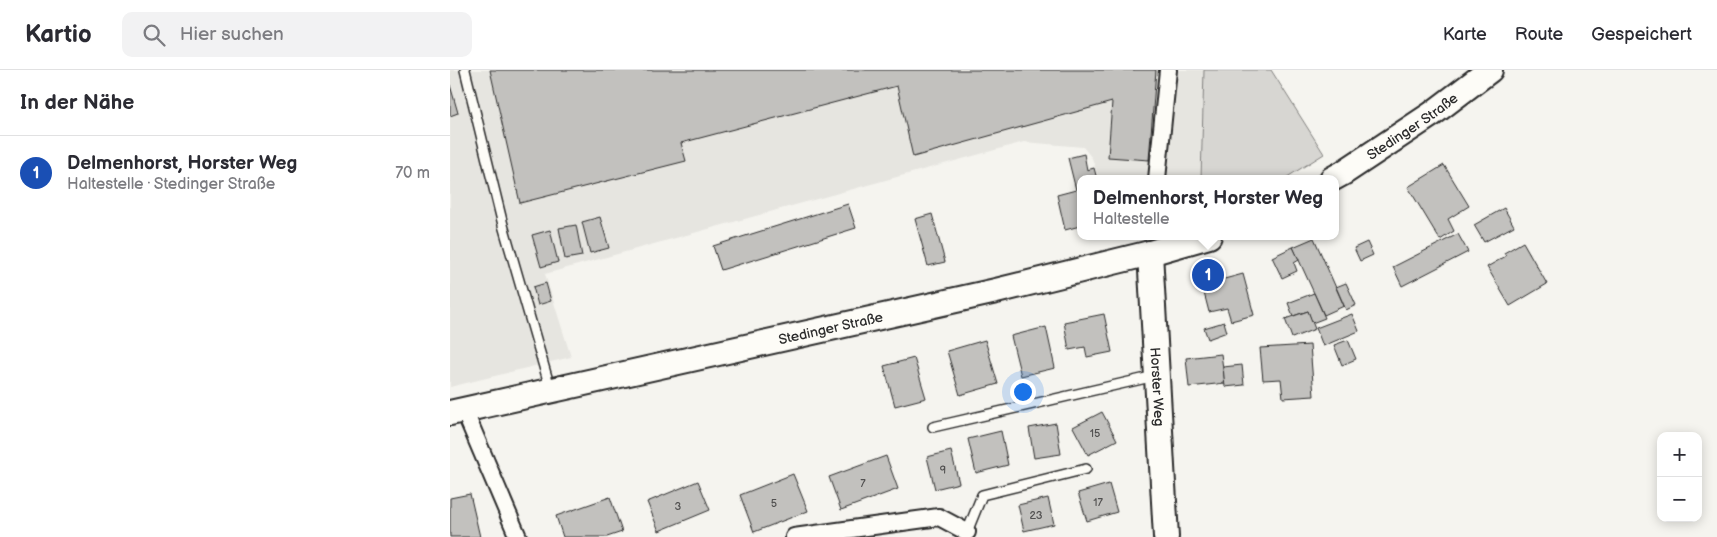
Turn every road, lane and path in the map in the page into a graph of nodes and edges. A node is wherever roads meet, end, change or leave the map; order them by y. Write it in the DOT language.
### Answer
graph roads {
  1 [pos="465,70"];
  2 [pos="1168,70"];
  3 [pos="1490,70"];
  4 [pos="1158,175"];
  5 [pos="1339,175"];
  6 [pos="1183,240"];
  7 [pos="1151,245"];
  8 [pos="1157,375"];
  9 [pos="551,391"];
  10 [pos="457,411"];
  11 [pos="933,427"];
  12 [pos="1086,469"];
  13 [pos="967,532"];
  14 [pos="518,537"];
  15 [pos="794,537"];
  16 [pos="1166,537"];
  1 -- 9 [label="lane"];
  2 -- 4 [label="street"];
  3 -- 5 [label="main road, Stedinger Straße"];
  6 -- 7 [label="main road, Stedinger Straße"];
  7 -- 8 [label="main road, Horster Weg"];
  7 -- 9 [label="main road, Stedinger Straße"];
  8 -- 11 [label="lane"];
  8 -- 16 [label="main road, Horster Weg"];
  9 -- 10 [label="main road, Stedinger Straße"];
  10 -- 14 [label="street"];
  12 -- 13 [label="lane"];
  13 -- 15 [label="street"];
}
